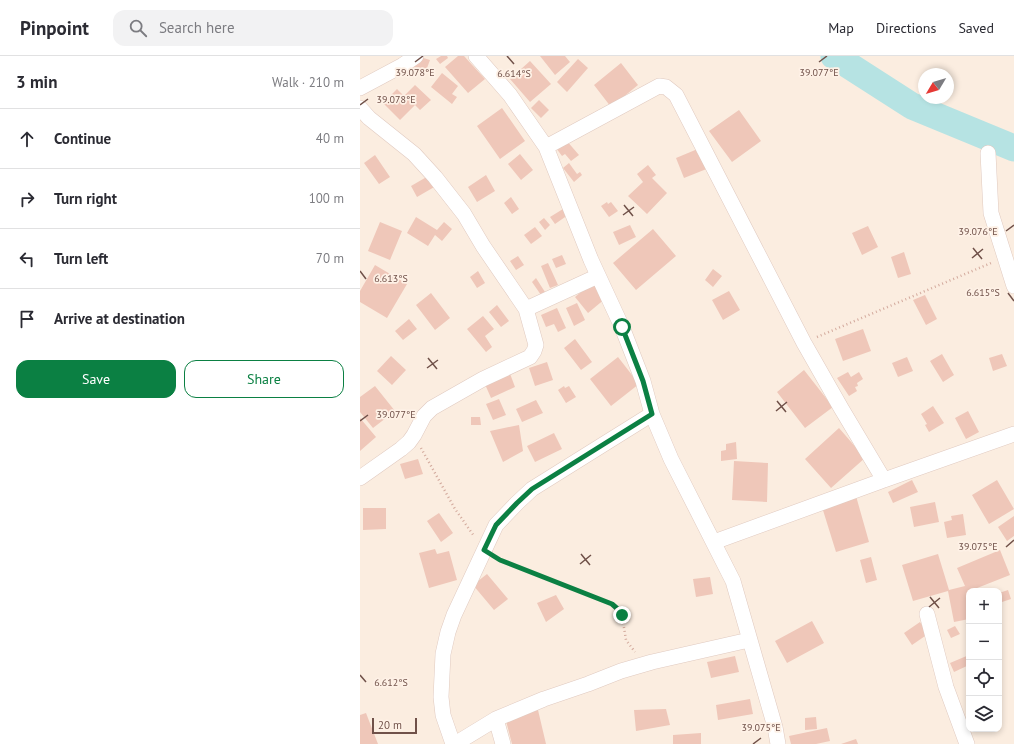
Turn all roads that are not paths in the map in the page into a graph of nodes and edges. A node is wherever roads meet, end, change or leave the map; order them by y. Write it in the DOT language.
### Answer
graph roads {
  1 [pos="416,56"];
  2 [pos="476,56"];
  3 [pos="360,88"];
  4 [pos="363,116"];
  5 [pos="546,147"];
  6 [pos="988,153"];
  7 [pos="598,276"];
  8 [pos="1014,286"];
  9 [pos="526,309"];
  10 [pos="652,414"];
  11 [pos="1014,434"];
  12 [pos="360,478"];
  13 [pos="884,480"];
  14 [pos="714,542"];
  15 [pos="928,614"];
  16 [pos="749,640"];
  17 [pos="496,719"];
  18 [pos="454,744"];
  19 [pos="503,744"];
  20 [pos="778,744"];
  21 [pos="966,744"];
  1 -- 3 [label="street"];
  2 -- 5 [label="street"];
  4 -- 9 [label="street"];
  5 -- 7 [label="street"];
  5 -- 13 [label="street"];
  6 -- 8 [label="street"];
  7 -- 9 [label="street"];
  7 -- 10 [label="street"];
  9 -- 12 [label="street"];
  10 -- 14 [label="street"];
  10 -- 18 [label="street"];
  11 -- 13 [label="street"];
  13 -- 14 [label="street"];
  14 -- 16 [label="street"];
  15 -- 21 [label="street"];
  16 -- 17 [label="street"];
  16 -- 20 [label="street"];
  17 -- 18 [label="street"];
  17 -- 19 [label="street"];
}
